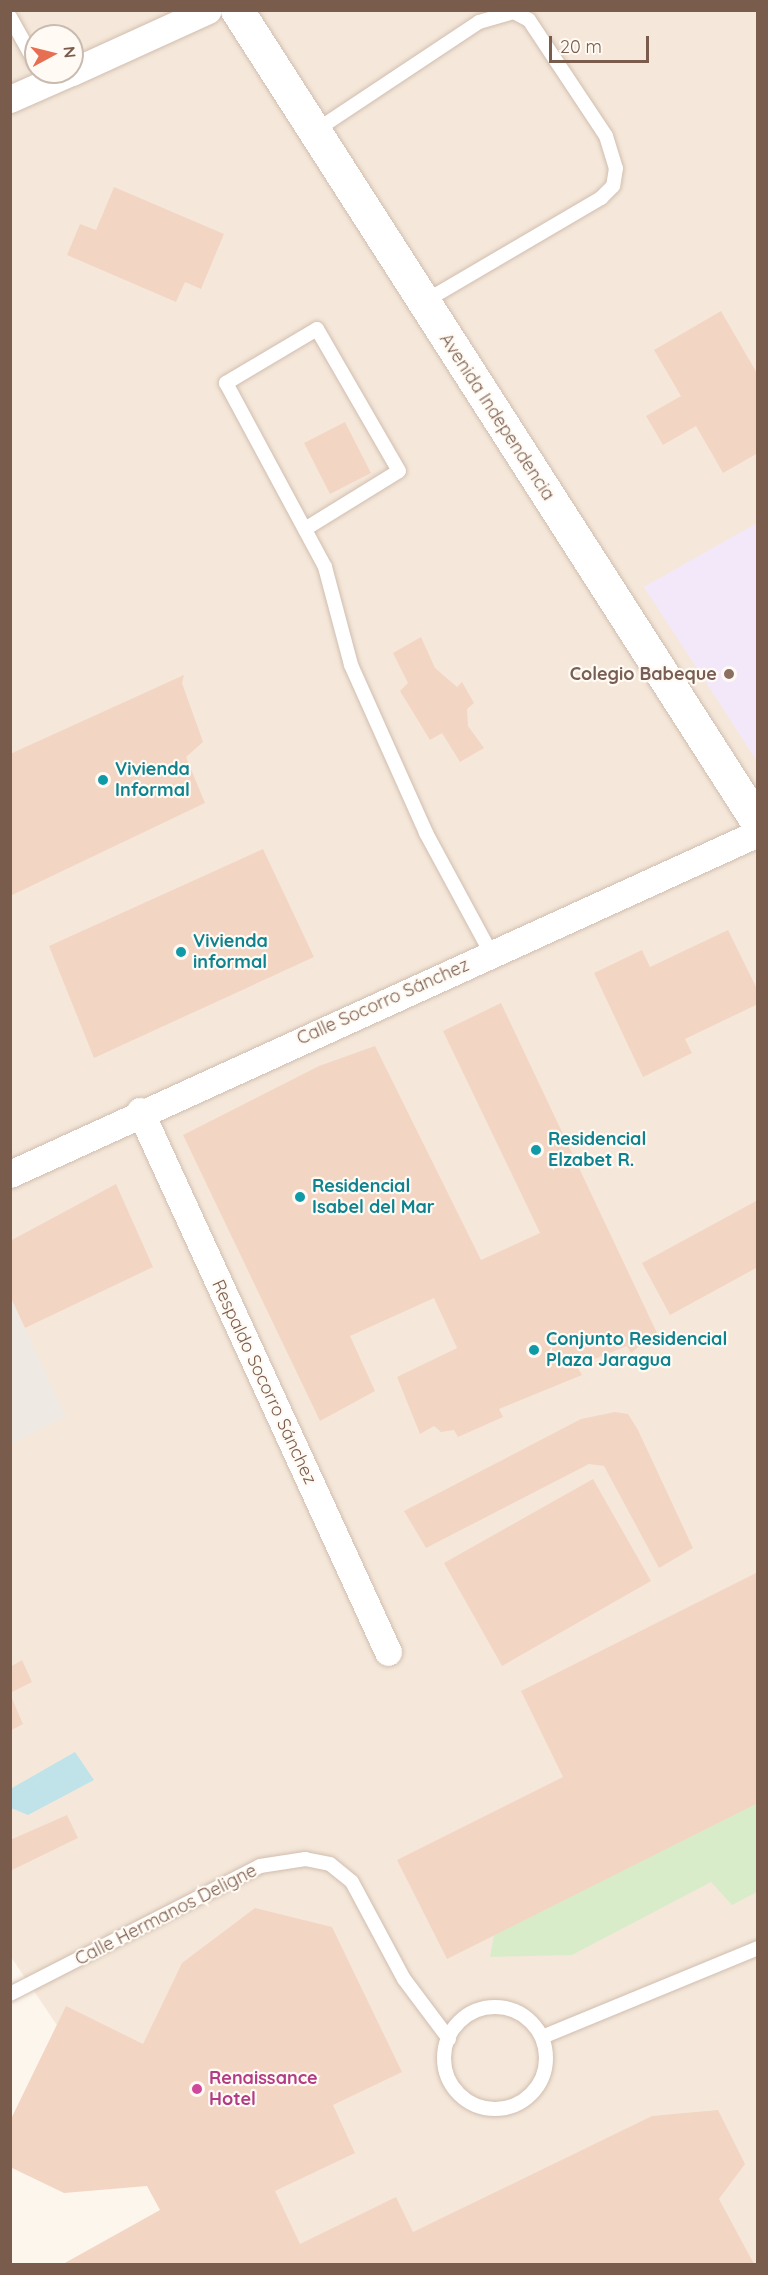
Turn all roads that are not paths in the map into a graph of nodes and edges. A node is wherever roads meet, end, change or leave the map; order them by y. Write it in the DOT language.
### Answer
graph roads {
  1 [pos="208,10"];
  2 [pos="237,10"];
  3 [pos="10,17"];
  4 [pos="24,42"];
  5 [pos="84,67"];
  6 [pos="28,84"];
  7 [pos="10,99"];
  8 [pos="315,131"];
  9 [pos="424,302"];
  10 [pos="305,529"];
  11 [pos="758,823"];
  12 [pos="758,833"];
  13 [pos="491,953"];
  14 [pos="140,1111"];
  15 [pos="10,1174"];
  16 [pos="388,1652"];
  17 [pos="758,1948"];
  18 [pos="10,1994"];
  19 [pos="542,2037"];
  20 [pos="449,2039"];
  1 -- 5 [label="street"];
  2 -- 8 [label="main road, Avenida Independencia"];
  3 -- 4 [label="lane"];
  6 -- 7 [label="street"];
  8 -- 9 [label="main road, Avenida Independencia"];
  8 -- 9 [label="lane"];
  9 -- 11 [label="main road, Avenida Independencia"];
  10 -- 10 [label="lane"];
  10 -- 13 [label="lane"];
  12 -- 13 [label="street, Calle Socorro Sánchez"];
  13 -- 14 [label="street, Calle Socorro Sánchez"];
  14 -- 15 [label="street, Calle Socorro Sánchez"];
  14 -- 16 [label="street, Respaldo Socorro Sánchez"];
  17 -- 19 [label="lane"];
  18 -- 20 [label="lane, Calle Hermanos Deligne"];
  19 -- 20 [label="lane"];
  19 -- 20 [label="lane"];
}
